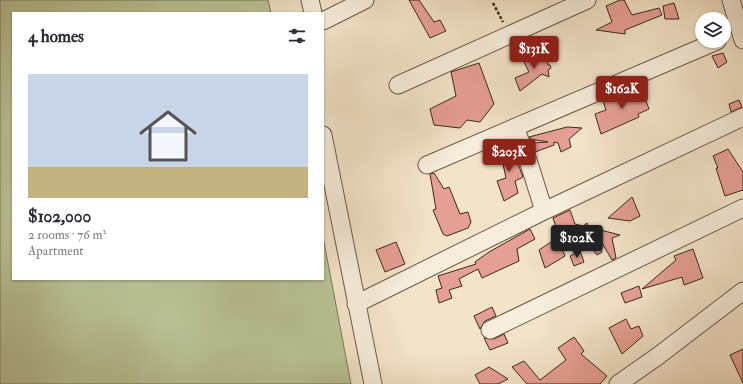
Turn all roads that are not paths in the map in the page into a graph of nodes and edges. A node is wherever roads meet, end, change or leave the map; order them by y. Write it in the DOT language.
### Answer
graph roads {
  1 [pos="310,0"];
  2 [pos="365,0"];
  3 [pos="587,0"];
  4 [pos="731,0"];
  5 [pos="313,12"];
  6 [pos="324,20"];
  7 [pos="742,36"];
  8 [pos="731,37"];
  9 [pos="701,48"];
  10 [pos="398,85"];
  11 [pos="743,117"];
  12 [pos="515,128"];
  13 [pos="324,140"];
  14 [pos="427,165"];
  15 [pos="743,208"];
  16 [pos="544,211"];
  17 [pos="743,292"];
  18 [pos="356,304"];
  19 [pos="490,330"];
  20 [pos="373,384"];
  21 [pos="618,384"];
  1 -- 5 [label="street"];
  2 -- 6 [label="street"];
  3 -- 10 [label="street"];
  4 -- 7 [label="street"];
  7 -- 8 [label="street"];
  9 -- 12 [label="street"];
  11 -- 16 [label="street"];
  12 -- 14 [label="street"];
  12 -- 16 [label="street"];
  13 -- 18 [label="street"];
  15 -- 19 [label="street"];
  16 -- 18 [label="street"];
  17 -- 21 [label="street"];
  18 -- 20 [label="street"];
}
